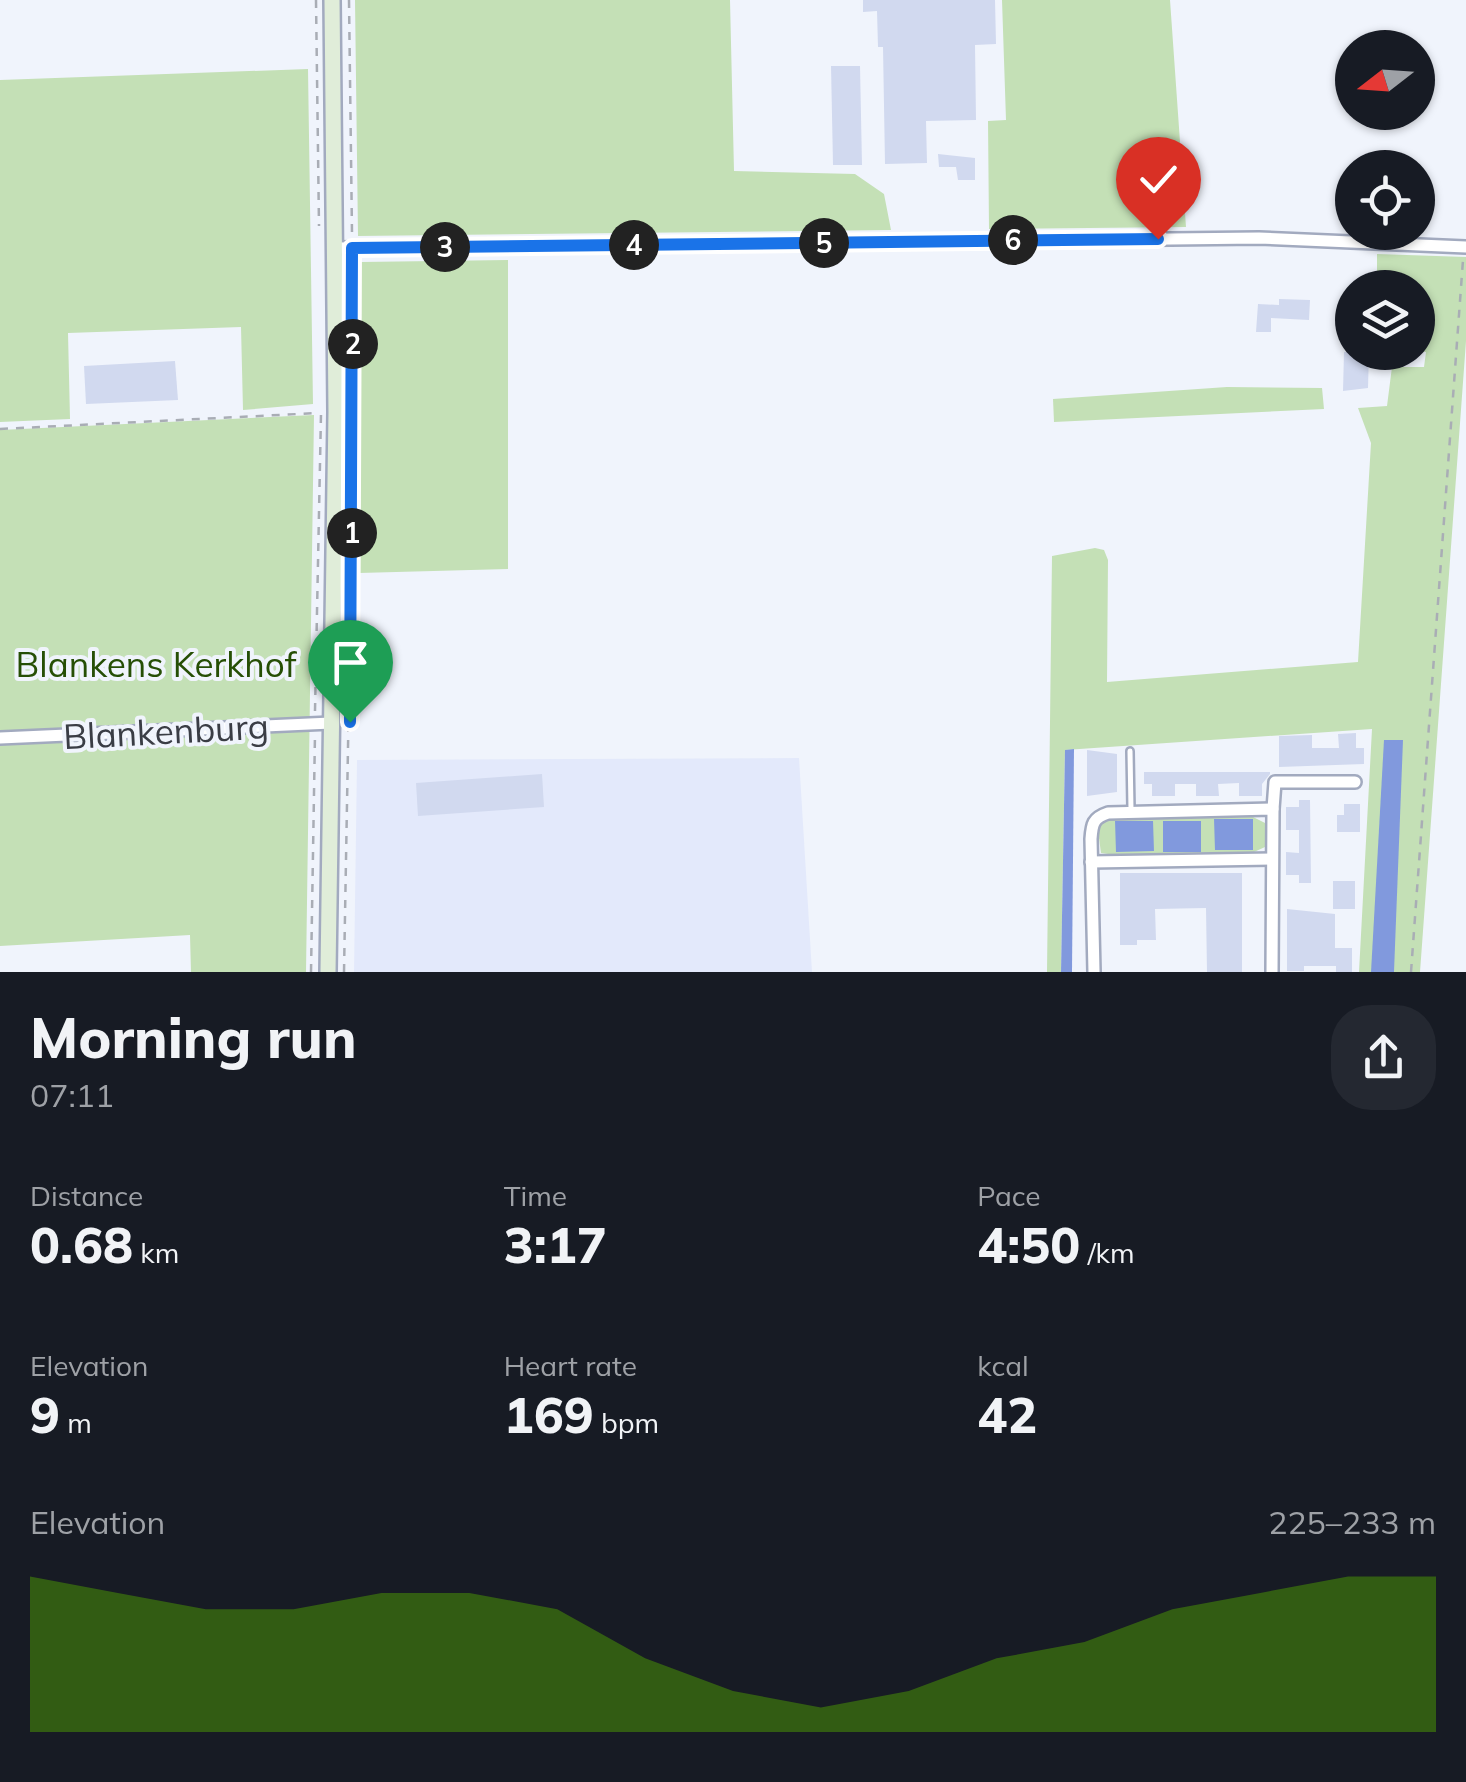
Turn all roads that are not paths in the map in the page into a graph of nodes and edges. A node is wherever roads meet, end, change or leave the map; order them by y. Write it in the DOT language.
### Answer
graph roads {
  1 [pos="332,0"];
  2 [pos="1465,243"];
  3 [pos="344,248"];
  4 [pos="323,723"];
  5 [pos="0,738"];
  6 [pos="1130,750"];
  7 [pos="1354,782"];
  8 [pos="1274,809"];
  9 [pos="1131,812"];
  10 [pos="1272,859"];
  11 [pos="1091,862"];
  12 [pos="328,972"];
  13 [pos="1094,972"];
  14 [pos="1272,972"];
  1 -- 3 [label="main road"];
  2 -- 3 [label="street"];
  3 -- 4 [label="main road"];
  4 -- 5 [label="street, Blankenburg"];
  4 -- 12 [label="main road"];
  6 -- 9 [label="lane"];
  7 -- 8 [label="street"];
  8 -- 9 [label="street"];
  8 -- 10 [label="street"];
  9 -- 11 [label="street"];
  10 -- 11 [label="street"];
  10 -- 14 [label="street"];
  11 -- 13 [label="street"];
}
